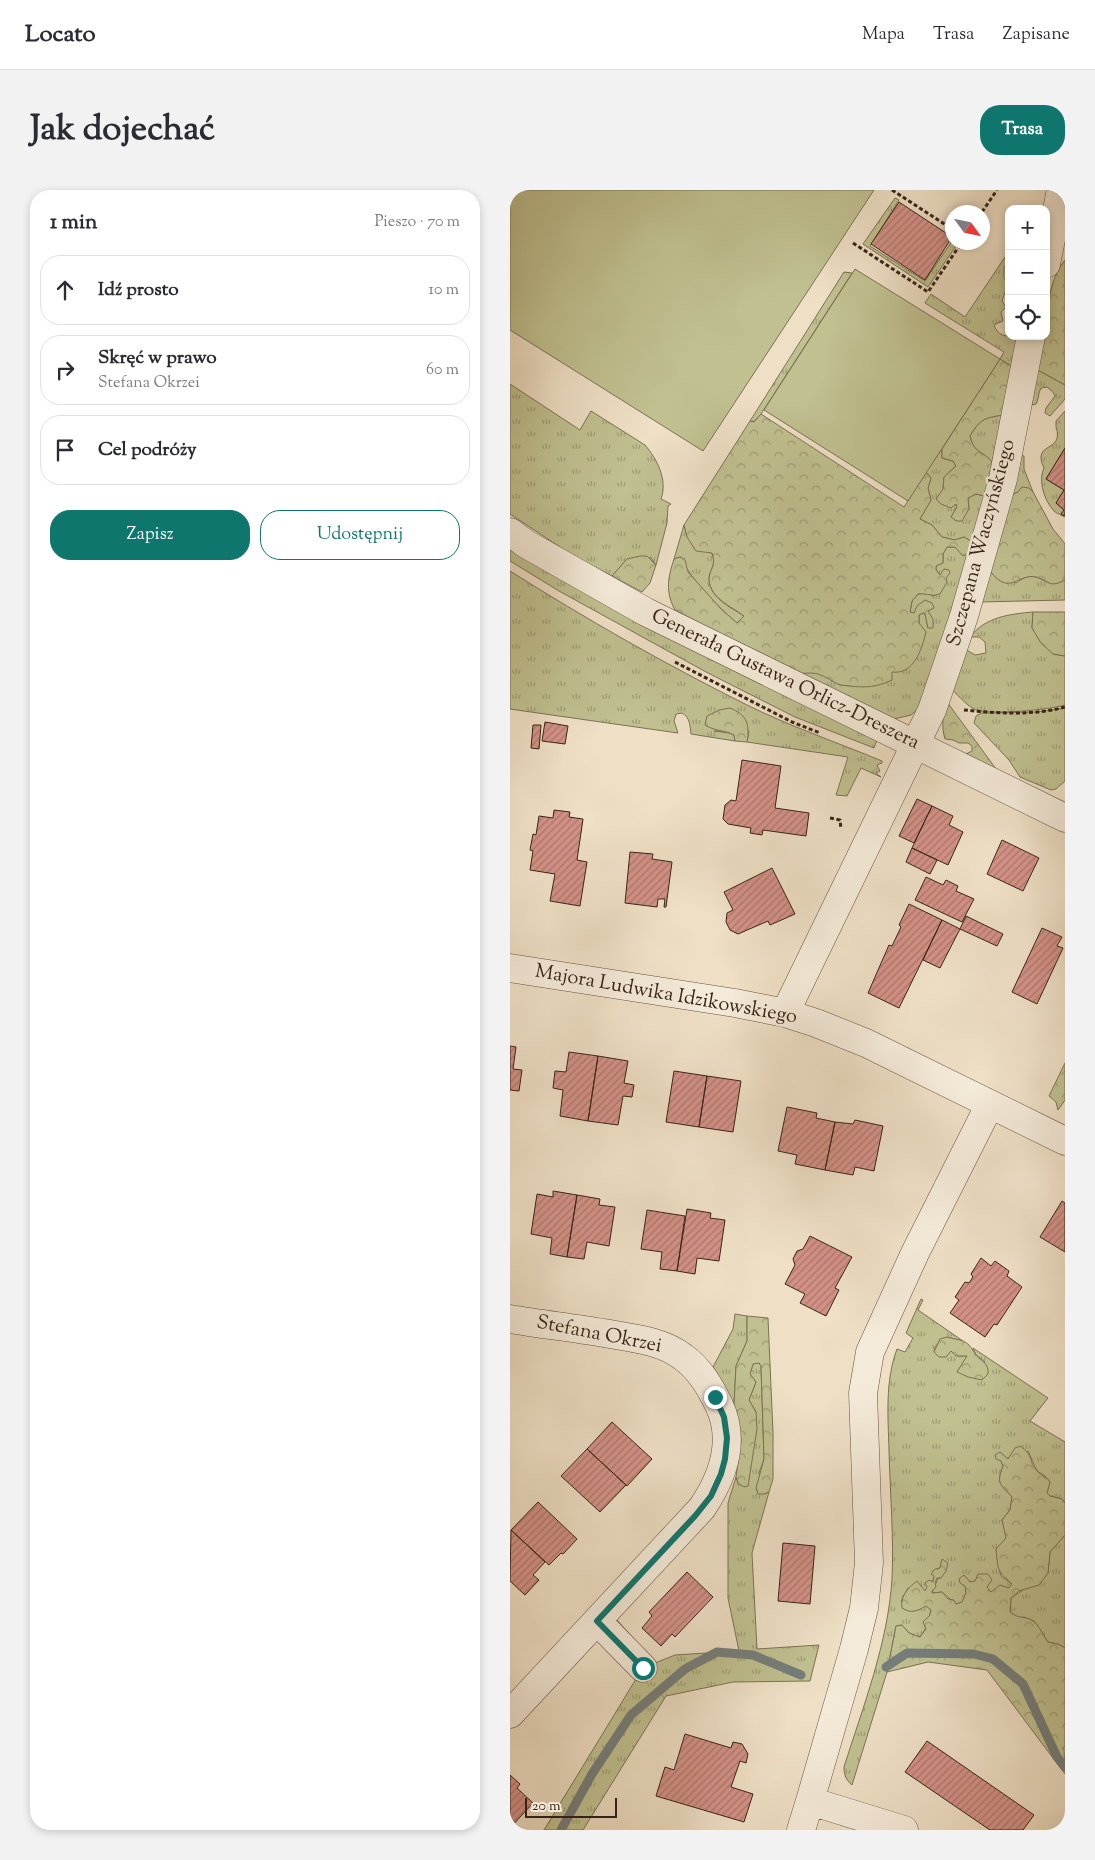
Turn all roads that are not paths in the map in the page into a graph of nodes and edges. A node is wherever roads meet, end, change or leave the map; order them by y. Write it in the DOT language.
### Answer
graph roads {
  1 [pos="1062,190"];
  2 [pos="1049,250"];
  3 [pos="1030,340"];
  4 [pos="510,532"];
  5 [pos="916,745"];
  6 [pos="1065,818"];
  7 [pos="510,968"];
  8 [pos="785,1013"];
  9 [pos="990,1104"];
  10 [pos="1065,1141"];
  11 [pos="510,1319"];
  12 [pos="597,1621"];
  13 [pos="643,1668"];
  14 [pos="510,1714"];
  15 [pos="810,1801"];
  16 [pos="801,1830"];
  17 [pos="904,1830"];
  1 -- 2 [label="street"];
  3 -- 5 [label="street, Szczepana Waczyńskiego"];
  4 -- 5 [label="street, Generała Gustawa Orlicz-Dreszera"];
  5 -- 6 [label="street, Generała Gustawa Orlicz-Dreszera"];
  5 -- 8 [label="street, Szczepana Waczyńskiego"];
  7 -- 8 [label="street, Majora Ludwika Idzikowskiego"];
  8 -- 9 [label="street, Majora Ludwika Idzikowskiego"];
  9 -- 10 [label="street, Majora Ludwika Idzikowskiego"];
  9 -- 15 [label="street"];
  11 -- 12 [label="street, Stefana Okrzei"];
  12 -- 13 [label="street"];
  12 -- 14 [label="street, Stefana Okrzei"];
  15 -- 16 [label="street"];
  15 -- 17 [label="street"];
}
